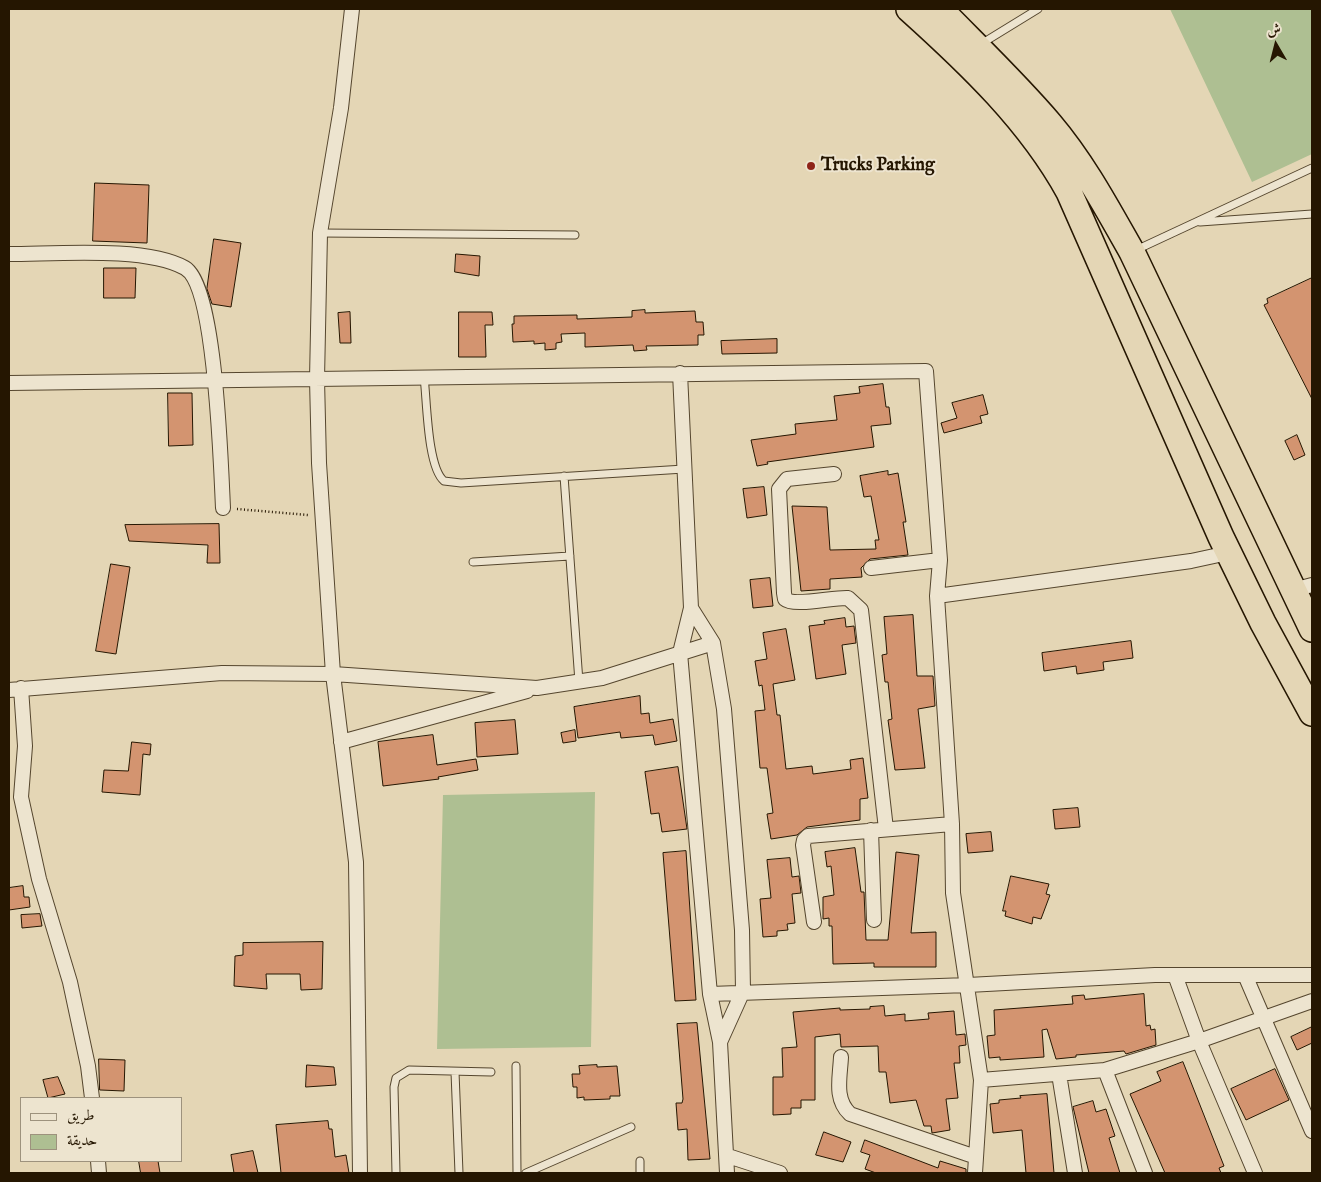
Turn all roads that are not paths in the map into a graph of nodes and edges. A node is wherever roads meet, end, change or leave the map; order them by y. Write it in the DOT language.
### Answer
graph roads {
  1 [pos="352,9"];
  2 [pos="910,9"];
  3 [pos="940,9"];
  4 [pos="1038,9"];
  5 [pos="977,47"];
  6 [pos="1312,168"];
  7 [pos="1312,214"];
  8 [pos="1195,222"];
  9 [pos="320,233"];
  10 [pos="575,235"];
  11 [pos="1132,252"];
  12 [pos="9,254"];
  13 [pos="680,373"];
  14 [pos="424,377"];
  15 [pos="317,378"];
  16 [pos="216,380"];
  17 [pos="9,383"];
  18 [pos="684,469"];
  19 [pos="834,474"];
  20 [pos="564,476"];
  21 [pos="223,508"];
  22 [pos="1228,553"];
  23 [pos="570,556"];
  24 [pos="940,560"];
  25 [pos="473,562"];
  26 [pos="870,568"];
  27 [pos="1303,588"];
  28 [pos="937,596"];
  29 [pos="691,608"];
  30 [pos="1312,629"];
  31 [pos="713,643"];
  32 [pos="680,653"];
  33 [pos="333,674"];
  34 [pos="579,682"];
  35 [pos="537,688"];
  36 [pos="15,689"];
  37 [pos="1312,713"];
  38 [pos="341,742"];
  39 [pos="15,798"];
  40 [pos="952,824"];
  41 [pos="886,829"];
  42 [pos="871,830"];
  43 [pos="874,920"];
  44 [pos="814,922"];
  45 [pos="1175,975"];
  46 [pos="1245,975"];
  47 [pos="1312,975"];
  48 [pos="968,985"];
  49 [pos="743,991"];
  50 [pos="710,994"];
  51 [pos="1312,1001"];
  52 [pos="1264,1018"];
  53 [pos="1199,1041"];
  54 [pos="720,1042"];
  55 [pos="841,1058"];
  56 [pos="516,1066"];
  57 [pos="1105,1070"];
  58 [pos="455,1072"];
  59 [pos="491,1072"];
  60 [pos="1058,1074"];
  61 [pos="981,1080"];
  62 [pos="92,1097"];
  63 [pos="631,1127"];
  64 [pos="1312,1131"];
  65 [pos="728,1156"];
  66 [pos="976,1156"];
  67 [pos="640,1161"];
  68 [pos="360,1173"];
  69 [pos="396,1173"];
  70 [pos="459,1173"];
  71 [pos="517,1173"];
  72 [pos="526,1173"];
  73 [pos="640,1173"];
  74 [pos="727,1173"];
  75 [pos="780,1173"];
  76 [pos="975,1173"];
  77 [pos="1075,1173"];
  78 [pos="1145,1173"];
  79 [pos="1255,1173"];
  1 -- 9 [label="street"];
  2 -- 22 [label="highway"];
  3 -- 5 [label="highway"];
  4 -- 5 [label="lane"];
  5 -- 11 [label="highway"];
  6 -- 8 [label="lane"];
  7 -- 8 [label="lane"];
  8 -- 11 [label="lane"];
  9 -- 10 [label="lane"];
  9 -- 15 [label="street"];
  11 -- 27 [label="highway"];
  12 -- 16 [label="street"];
  13 -- 14 [label="street"];
  13 -- 18 [label="street"];
  13 -- 24 [label="street"];
  14 -- 15 [label="street"];
  14 -- 20 [label="lane"];
  15 -- 16 [label="street"];
  15 -- 33 [label="street"];
  16 -- 17 [label="street"];
  16 -- 21 [label="street"];
  18 -- 20 [label="lane"];
  18 -- 29 [label="street"];
  19 -- 41 [label="street"];
  20 -- 23 [label="lane"];
  22 -- 28 [label="street"];
  22 -- 37 [label="highway"];
  23 -- 25 [label="lane"];
  23 -- 34 [label="lane"];
  24 -- 26 [label="street"];
  24 -- 28 [label="street"];
  27 -- 30 [label="highway"];
  28 -- 40 [label="street"];
  29 -- 31 [label="street"];
  29 -- 32 [label="street"];
  31 -- 32 [label="street"];
  31 -- 49 [label="street"];
  32 -- 34 [label="street"];
  32 -- 50 [label="street"];
  33 -- 35 [label="street"];
  33 -- 36 [label="street"];
  33 -- 38 [label="street"];
  34 -- 35 [label="street"];
  35 -- 38 [label="street"];
  36 -- 39 [label="street"];
  38 -- 68 [label="street"];
  39 -- 62 [label="street"];
  40 -- 41 [label="street"];
  40 -- 48 [label="street"];
  41 -- 42 [label="street"];
  42 -- 43 [label="street"];
  42 -- 44 [label="street"];
  45 -- 46 [label="street"];
  45 -- 48 [label="street"];
  45 -- 53 [label="street"];
  46 -- 47 [label="street"];
  46 -- 52 [label="street"];
  48 -- 49 [label="street"];
  48 -- 61 [label="street"];
  49 -- 50 [label="street"];
  49 -- 54 [label="street"];
  50 -- 54 [label="street"];
  51 -- 52 [label="street"];
  52 -- 53 [label="street"];
  52 -- 64 [label="street"];
  53 -- 57 [label="street"];
  53 -- 79 [label="street"];
  54 -- 65 [label="street"];
  55 -- 66 [label="street"];
  56 -- 71 [label="lane"];
  57 -- 60 [label="street"];
  57 -- 78 [label="street"];
  58 -- 59 [label="lane"];
  58 -- 69 [label="lane"];
  58 -- 70 [label="lane"];
  60 -- 61 [label="street"];
  60 -- 77 [label="street"];
  61 -- 66 [label="street"];
  63 -- 72 [label="lane"];
  65 -- 74 [label="street"];
  65 -- 75 [label="street"];
  66 -- 76 [label="street"];
  67 -- 73 [label="lane"];
}
